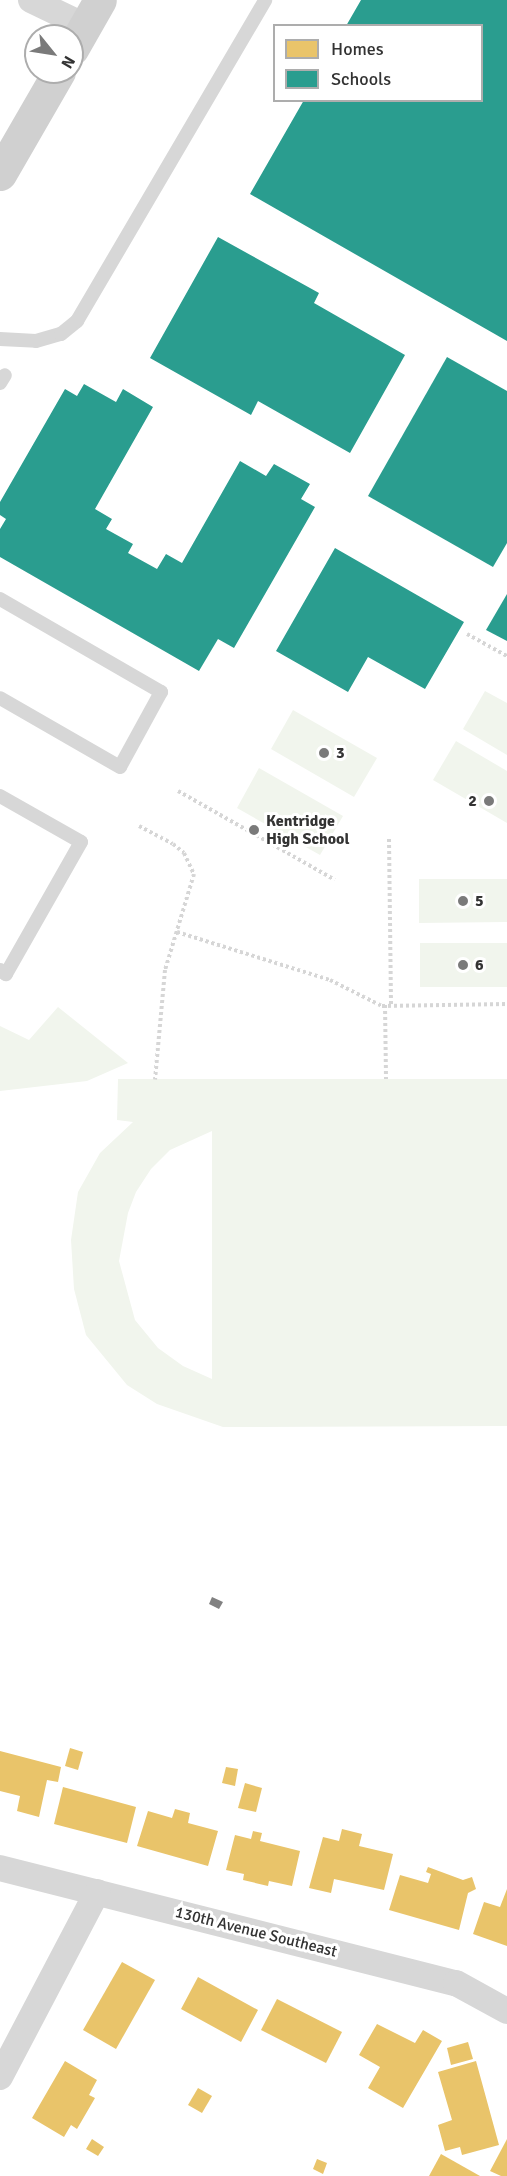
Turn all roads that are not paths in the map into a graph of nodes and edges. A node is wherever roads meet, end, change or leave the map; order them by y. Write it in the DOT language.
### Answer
graph roads {
  1 [pos="31,0"];
  2 [pos="265,0"];
  3 [pos="86,25"];
  4 [pos="52,84"];
  5 [pos="0,174"];
  6 [pos="0,339"];
  7 [pos="0,599"];
  8 [pos="0,698"];
  9 [pos="0,795"];
  10 [pos="0,970"];
  11 [pos="0,1868"];
  12 [pos="97,1892"];
  13 [pos="507,2011"];
  14 [pos="0,2077"];
  1 -- 3 [label="street"];
  2 -- 6 [label="lane"];
  4 -- 5 [label="main road"];
  7 -- 8 [label="lane"];
  9 -- 10 [label="lane"];
  11 -- 12 [label="street, 130th Avenue Southeast"];
  12 -- 13 [label="street, 130th Avenue Southeast"];
  12 -- 14 [label="street"];
}
